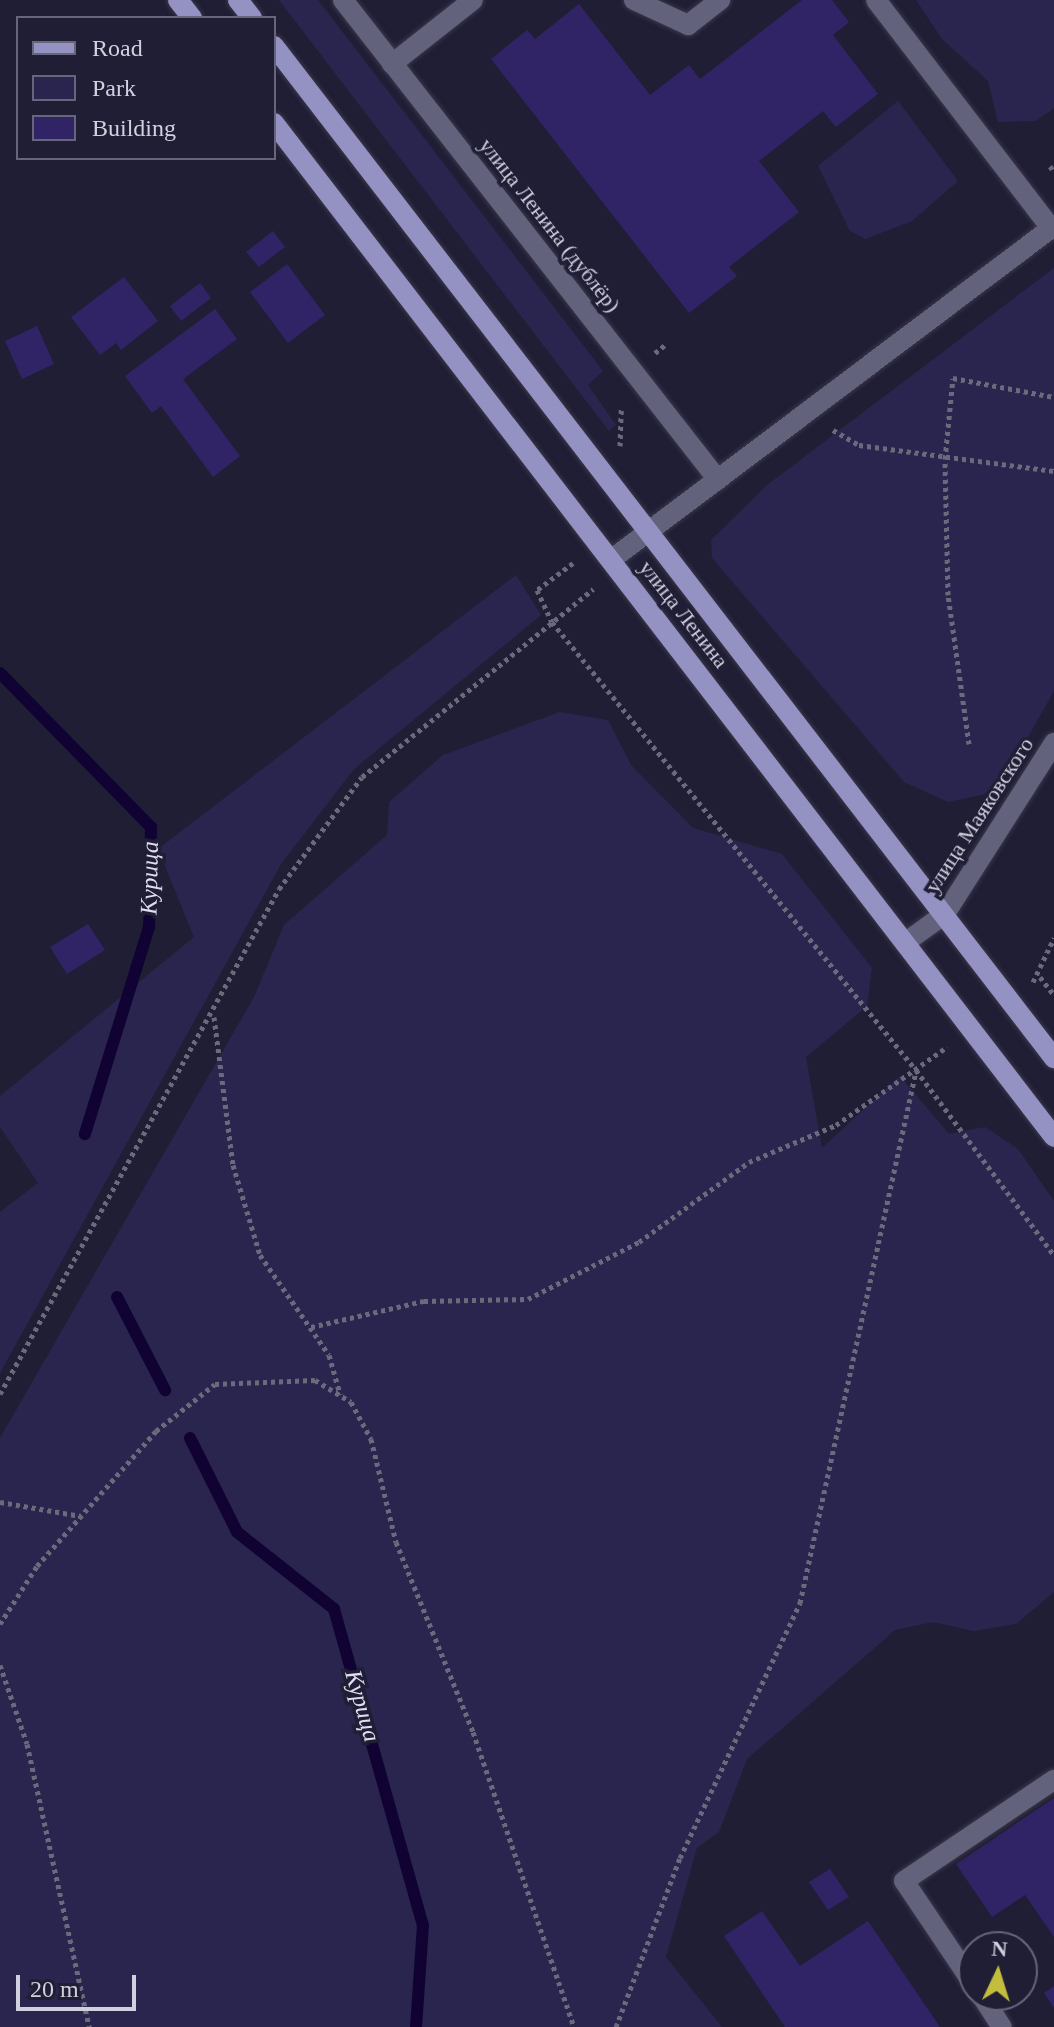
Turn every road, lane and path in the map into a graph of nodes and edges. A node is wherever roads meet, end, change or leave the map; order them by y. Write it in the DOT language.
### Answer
graph roads {
  1 [pos="178,0"];
  2 [pos="238,0"];
  3 [pos="343,0"];
  4 [pos="473,0"];
  5 [pos="634,0"];
  6 [pos="720,0"];
  7 [pos="876,0"];
  8 [pos="190,16"];
  9 [pos="250,16"];
  10 [pos="276,49"];
  11 [pos="392,64"];
  12 [pos="276,126"];
  13 [pos="1052,227"];
  14 [pos="620,393"];
  15 [pos="1054,397"];
  16 [pos="811,409"];
  17 [pos="620,447"];
  18 [pos="945,459"];
  19 [pos="1054,471"];
  20 [pos="718,480"];
  21 [pos="651,530"];
  22 [pos="612,559"];
  23 [pos="579,571"];
  24 [pos="587,579"];
  25 [pos="552,622"];
  26 [pos="1054,743"];
  27 [pos="969,744"];
  28 [pos="945,914"];
  29 [pos="1054,938"];
  30 [pos="906,942"];
  31 [pos="1040,977"];
  32 [pos="1033,982"];
  33 [pos="1054,995"];
  34 [pos="214,1016"];
  35 [pos="957,1039"];
  36 [pos="1054,1058"];
  37 [pos="916,1070"];
  38 [pos="1054,1137"];
  39 [pos="1054,1255"];
  40 [pos="311,1327"];
  41 [pos="0,1394"];
  42 [pos="340,1396"];
  43 [pos="0,1502"];
  44 [pos="82,1516"];
  45 [pos="0,1624"];
  46 [pos="0,1665"];
  47 [pos="1054,1780"];
  48 [pos="958,1961"];
  49 [pos="89,2027"];
  50 [pos="574,2027"];
  51 [pos="616,2027"];
  1 -- 8 [label="main road"];
  2 -- 9 [label="main road"];
  3 -- 11 [label="street, улица Ленина (дублёр)"];
  4 -- 11 [label="street"];
  5 -- 6 [label="street"];
  7 -- 13 [label="street"];
  10 -- 21 [label="main road, улица Ленина"];
  11 -- 20 [label="street, улица Ленина (дублёр)"];
  12 -- 22 [label="main road, улица Ленина"];
  13 -- 16 [label="street"];
  14 -- 17 [label="path"];
  15 -- 18 [label="path"];
  16 -- 18 [label="path"];
  16 -- 20 [label="street"];
  18 -- 19 [label="path"];
  18 -- 27 [label="path"];
  20 -- 21 [label="street"];
  21 -- 22 [label="street"];
  21 -- 28 [label="main road, улица Ленина"];
  22 -- 30 [label="main road, улица Ленина"];
  23 -- 25 [label="path"];
  24 -- 25 [label="path"];
  25 -- 34 [label="path"];
  25 -- 37 [label="path"];
  26 -- 28 [label="street, улица Маяковского"];
  28 -- 30 [label="street, улица Маяковского"];
  28 -- 36 [label="main road, улица Ленина"];
  29 -- 31 [label="path"];
  30 -- 38 [label="main road, улица Ленина"];
  31 -- 32 [label="path"];
  31 -- 33 [label="path"];
  34 -- 40 [label="path"];
  34 -- 41 [label="path"];
  35 -- 37 [label="path"];
  37 -- 39 [label="path"];
  37 -- 40 [label="path"];
  37 -- 51 [label="path"];
  40 -- 42 [label="path"];
  42 -- 44 [label="path"];
  42 -- 50 [label="path"];
  43 -- 44 [label="path"];
  44 -- 45 [label="path"];
  46 -- 49 [label="path"];
  47 -- 48 [label="street"];
}
